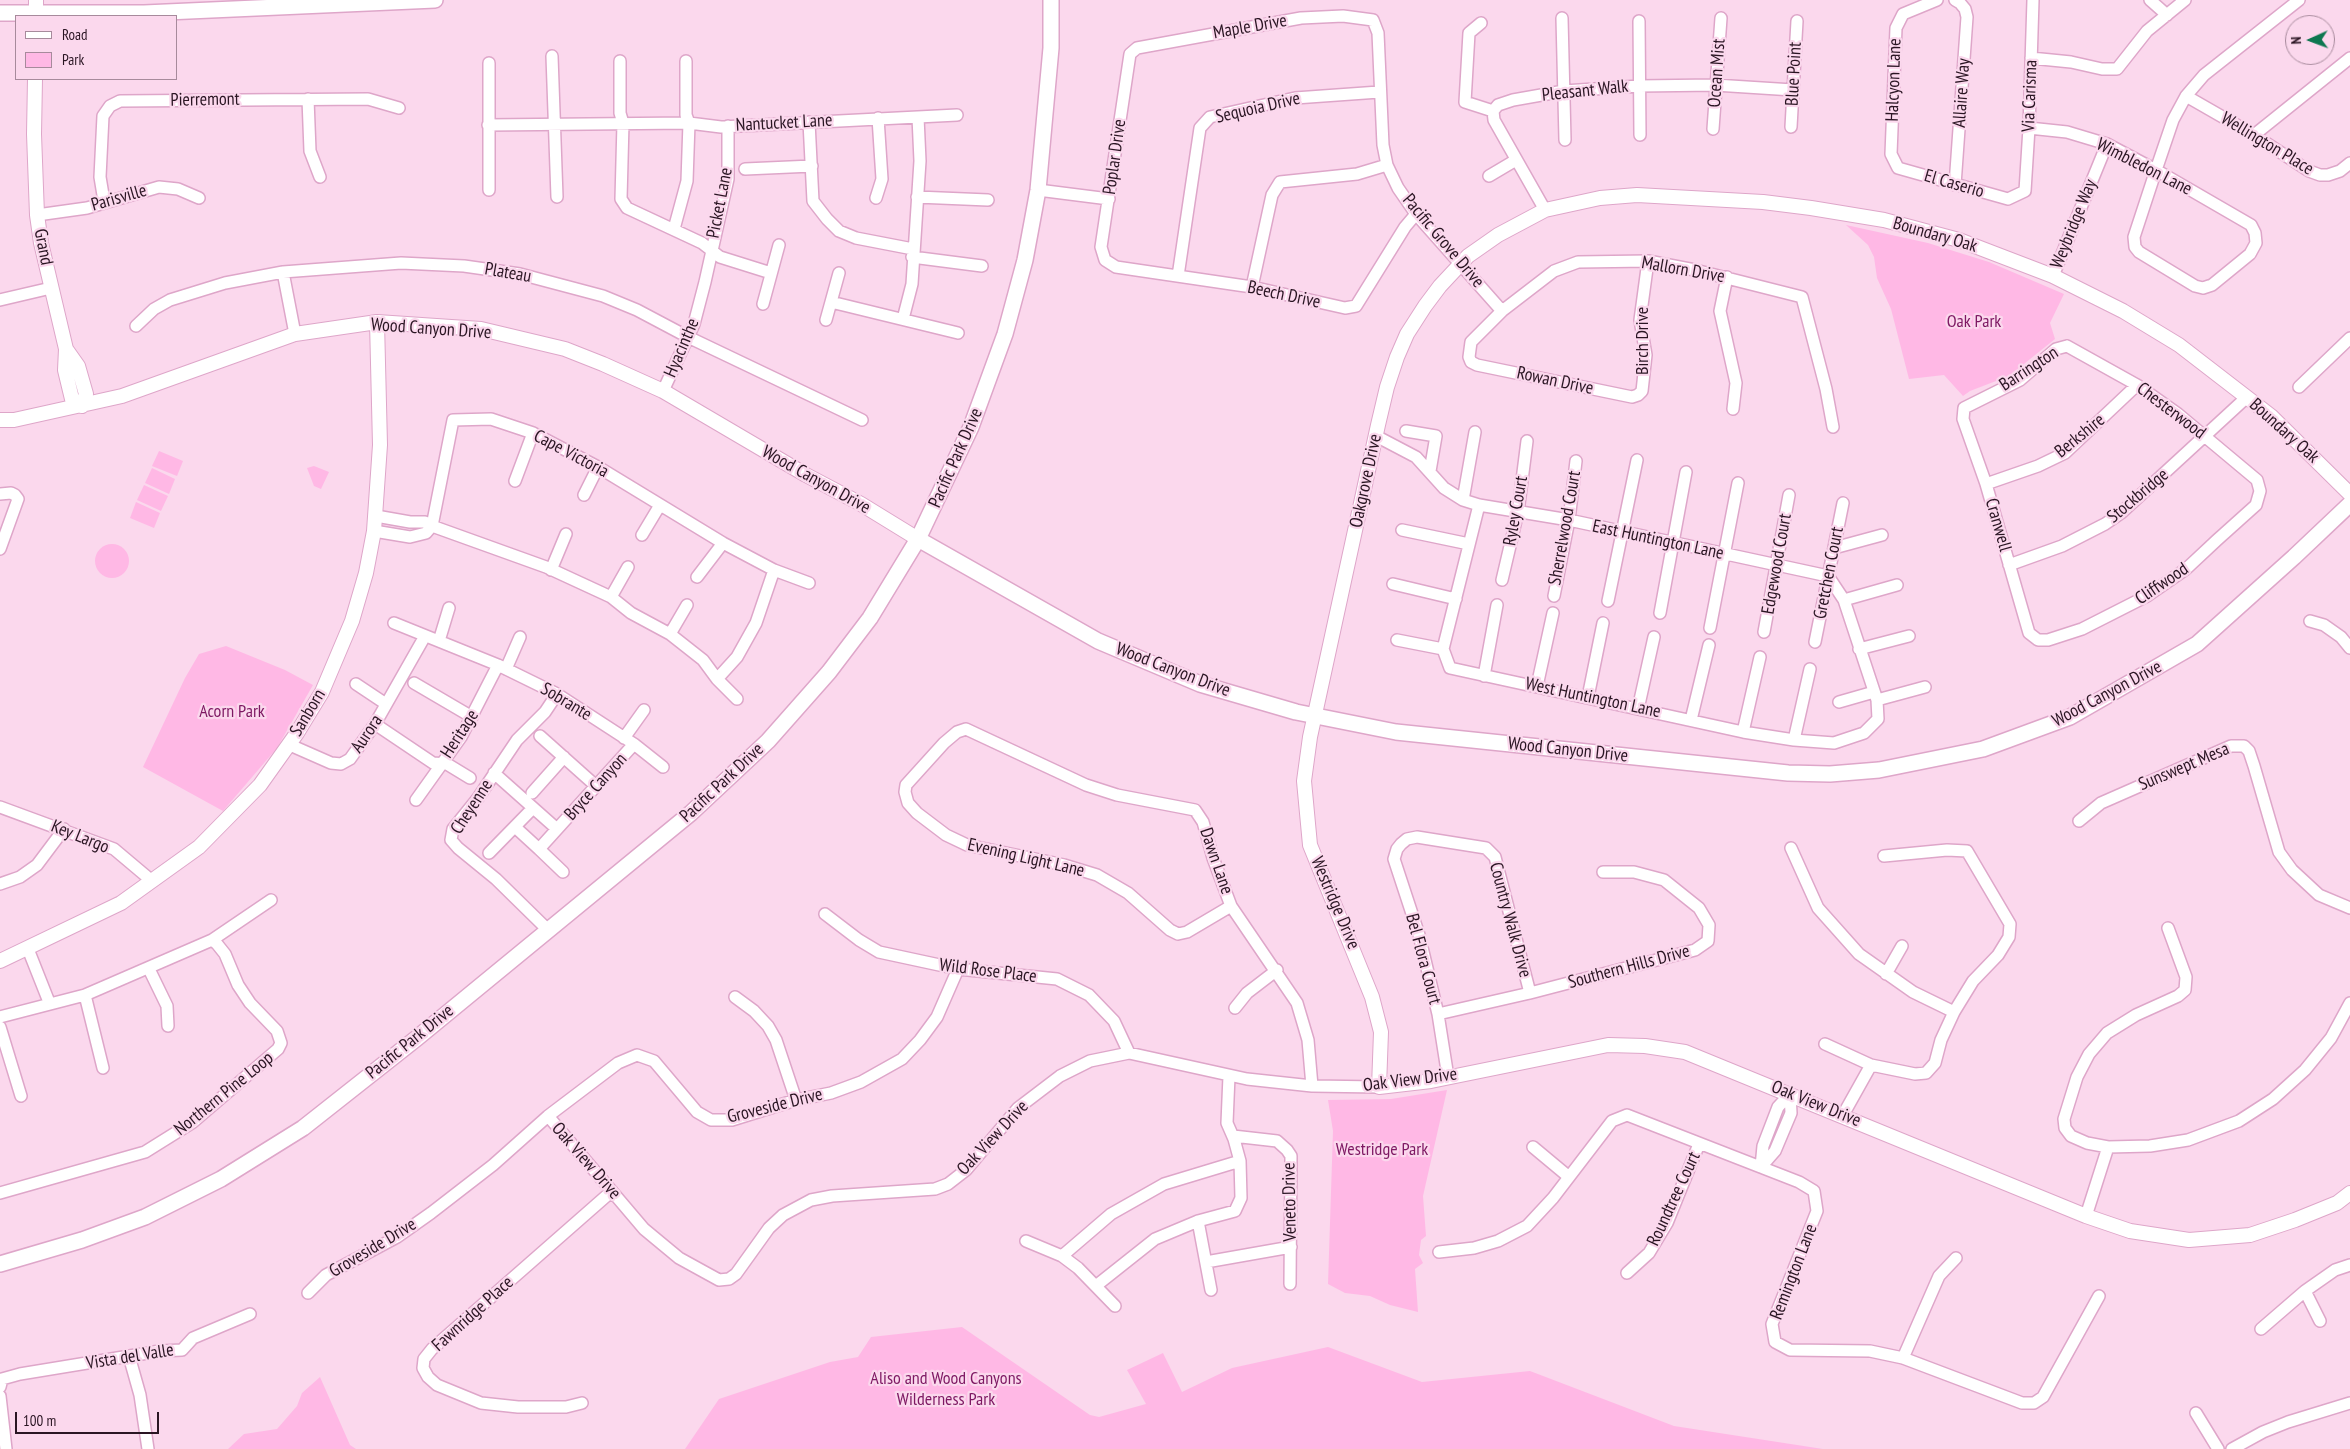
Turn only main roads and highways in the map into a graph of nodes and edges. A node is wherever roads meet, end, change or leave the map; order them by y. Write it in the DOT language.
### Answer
graph roads {
  1 [pos="435,0"];
  2 [pos="1051,0"];
  3 [pos="36,10"];
  4 [pos="0,13"];
  5 [pos="2350,504"];
  6 [pos="918,540"];
  7 [pos="0,1264"];
  1 -- 3 [label="main road"];
  2 -- 6 [label="main road, Pacific Park Drive"];
  3 -- 4 [label="main road"];
  5 -- 6 [label="main road, Wood Canyon Drive"];
  6 -- 7 [label="main road, Pacific Park Drive"];
}
